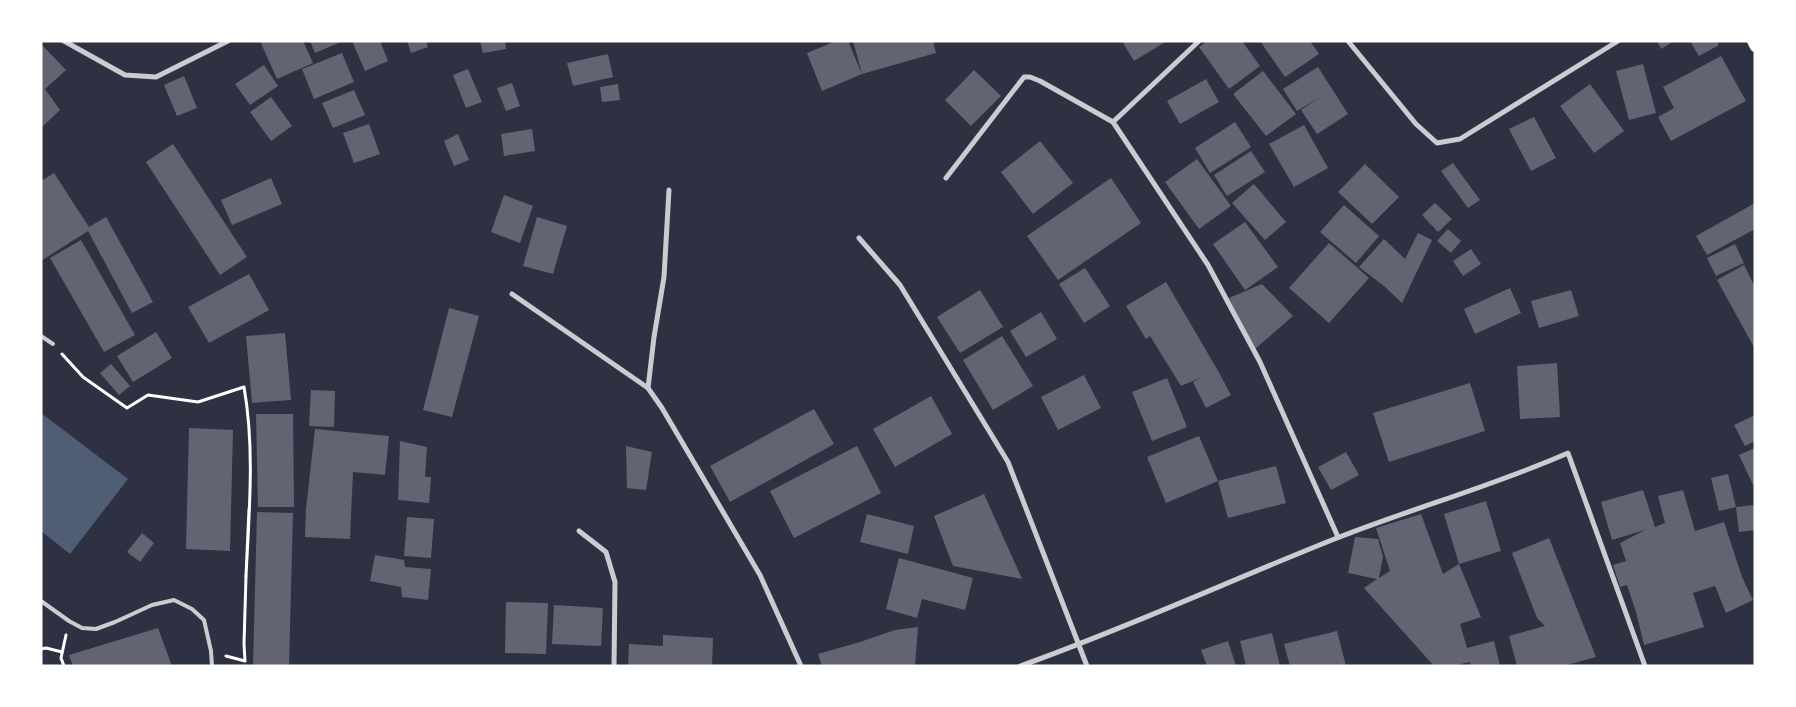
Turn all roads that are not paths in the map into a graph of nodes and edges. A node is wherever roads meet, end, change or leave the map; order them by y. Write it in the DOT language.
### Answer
graph roads {
  1 [pos="64,41"];
  2 [pos="228,41"];
  3 [pos="1199,41"];
  4 [pos="1348,41"];
  5 [pos="1618,41"];
  6 [pos="1752,41"];
  7 [pos="1755,46"];
  8 [pos="1112,122"];
  9 [pos="946,178"];
  10 [pos="669,190"];
  11 [pos="859,238"];
  12 [pos="512,294"];
  13 [pos="41,336"];
  14 [pos="53,344"];
  15 [pos="648,388"];
  16 [pos="579,531"];
  17 [pos="1338,537"];
  18 [pos="41,601"];
  19 [pos="1079,645"];
  20 [pos="212,666"];
  21 [pos="614,666"];
  22 [pos="801,666"];
  23 [pos="1020,666"];
  24 [pos="1087,666"];
  25 [pos="1645,666"];
  1 -- 2 [label="street"];
  3 -- 8 [label="street"];
  4 -- 5 [label="street"];
  6 -- 7 [label="main road"];
  8 -- 9 [label="street"];
  8 -- 17 [label="street"];
  10 -- 15 [label="street"];
  11 -- 19 [label="street"];
  12 -- 15 [label="street"];
  13 -- 14 [label="lane"];
  15 -- 22 [label="street"];
  16 -- 21 [label="street"];
  17 -- 19 [label="street"];
  17 -- 25 [label="street"];
  18 -- 20 [label="lane"];
  19 -- 23 [label="street"];
  19 -- 24 [label="street"];
}
